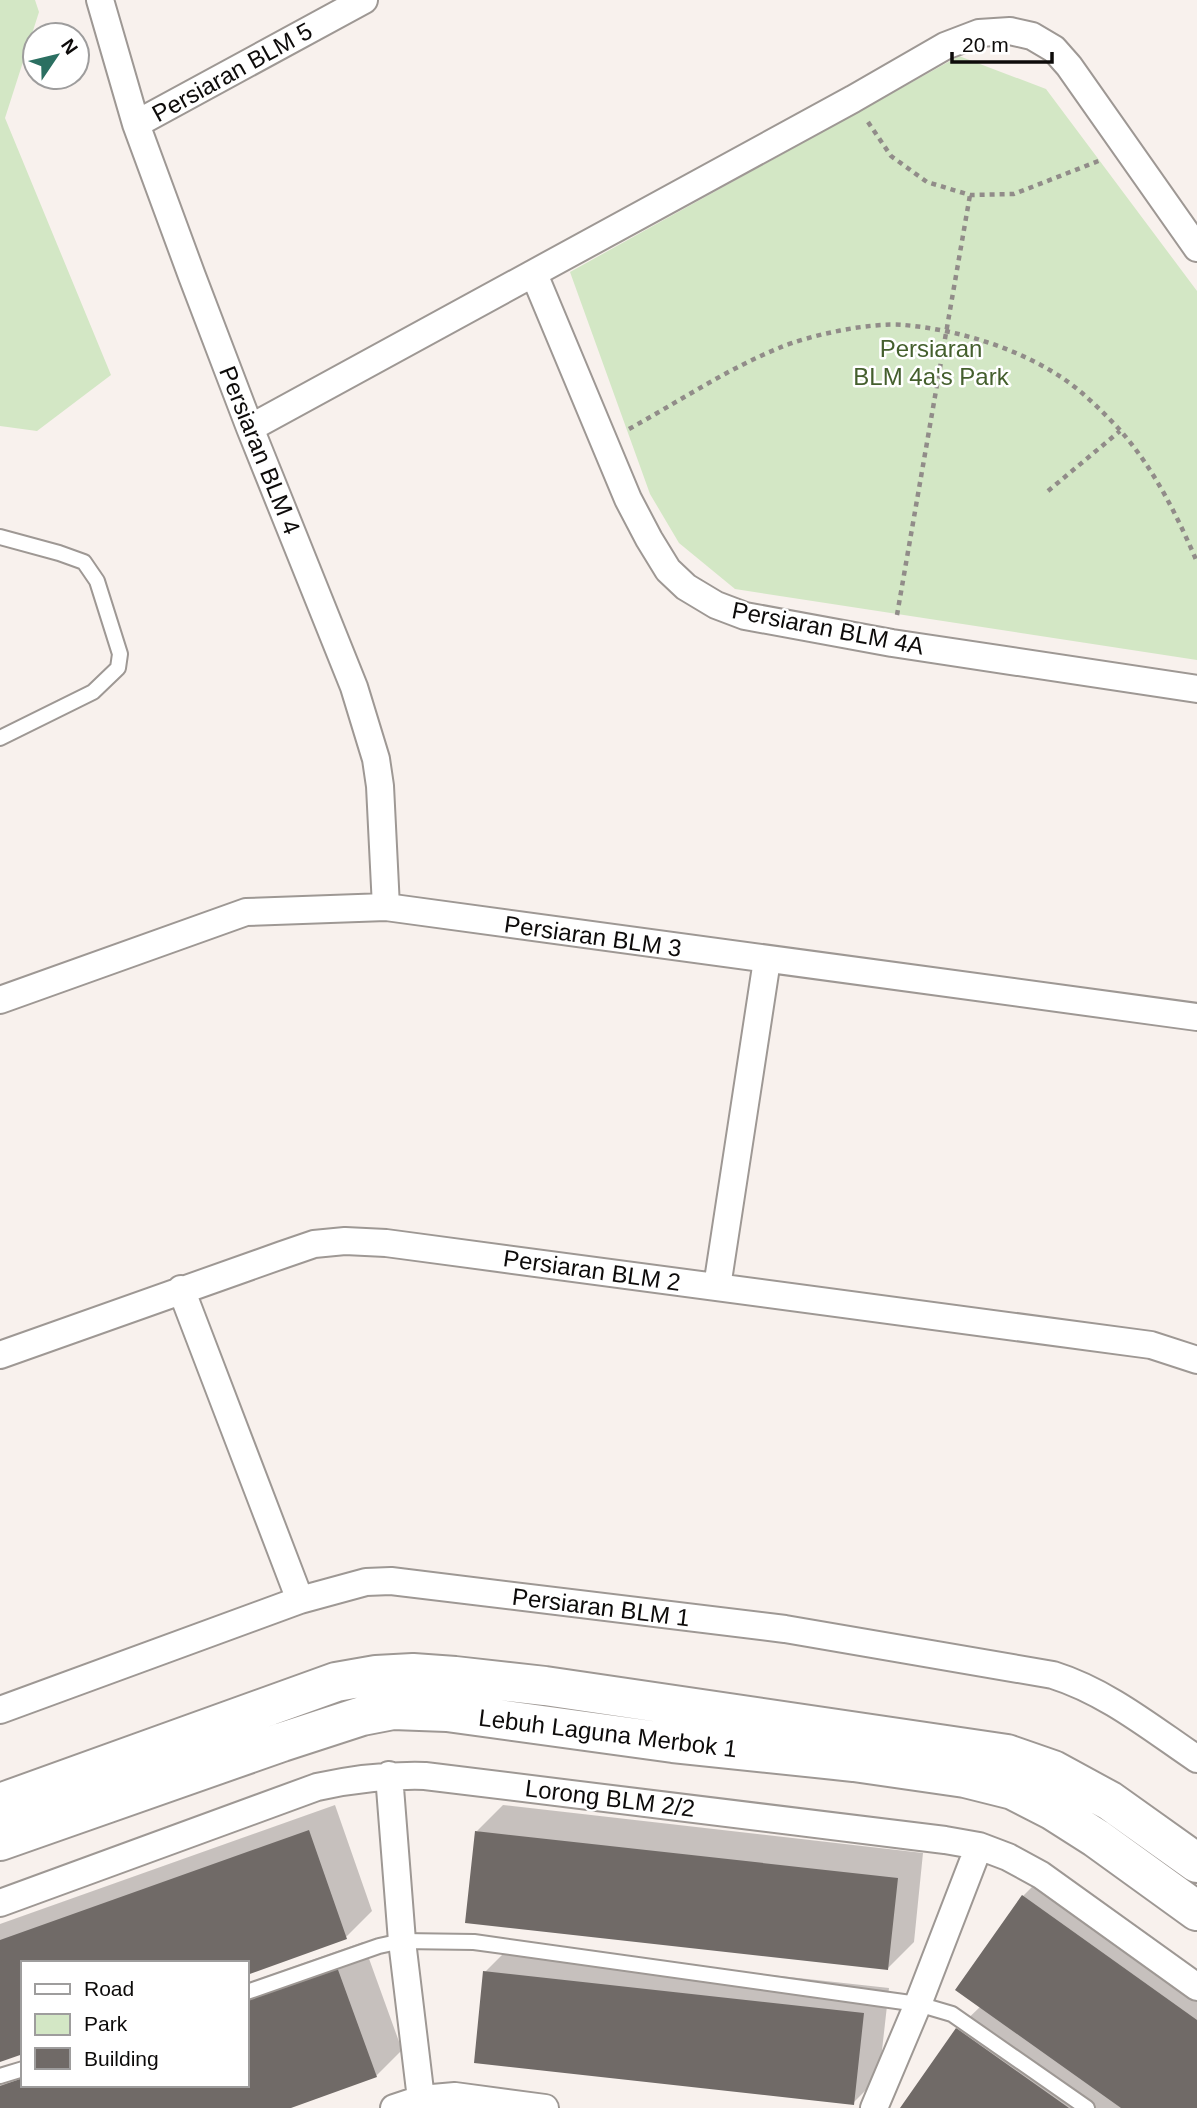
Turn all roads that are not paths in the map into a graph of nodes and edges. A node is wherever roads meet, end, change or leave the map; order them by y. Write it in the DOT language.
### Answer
graph roads {
  1 [pos="100,0"];
  2 [pos="364,0"];
  3 [pos="136,124"];
  4 [pos="1197,248"];
  5 [pos="534,274"];
  6 [pos="250,428"];
  7 [pos="0,537"];
  8 [pos="1197,689"];
  9 [pos="0,738"];
  10 [pos="386,907"];
  11 [pos="766,960"];
  12 [pos="0,999"];
  13 [pos="1197,1017"];
  14 [pos="717,1286"];
  15 [pos="181,1289"];
  16 [pos="0,1355"];
  17 [pos="1197,1360"];
  18 [pos="300,1600"];
  19 [pos="0,1710"];
  20 [pos="1197,1759"];
  21 [pos="389,1775"];
  22 [pos="0,1803"];
  23 [pos="0,1841"];
  24 [pos="979,1846"];
  25 [pos="1197,1863"];
  26 [pos="0,1903"];
  27 [pos="1197,1912"];
  28 [pos="402,1941"];
  29 [pos="1197,1987"];
  30 [pos="248,1992"];
  31 [pos="918,2004"];
  32 [pos="21,2069"];
  33 [pos="0,2076"];
  34 [pos="421,2099"];
  35 [pos="394,2108"];
  36 [pos="545,2108"];
  37 [pos="874,2108"];
  38 [pos="1087,2108"];
  1 -- 3 [label="street, Persiaran BLM 4"];
  2 -- 3 [label="street, Persiaran BLM 5"];
  3 -- 6 [label="street, Persiaran BLM 4"];
  4 -- 5 [label="street"];
  5 -- 6 [label="street"];
  5 -- 8 [label="street, Persiaran BLM 4A"];
  6 -- 10 [label="street, Persiaran BLM 4"];
  7 -- 9 [label="lane"];
  10 -- 11 [label="street, Persiaran BLM 3"];
  10 -- 12 [label="street, Persiaran BLM 3"];
  11 -- 13 [label="street, Persiaran BLM 3"];
  11 -- 14 [label="street"];
  14 -- 15 [label="street, Persiaran BLM 2"];
  14 -- 17 [label="street, Persiaran BLM 2"];
  15 -- 16 [label="street, Persiaran BLM 2"];
  15 -- 18 [label="street"];
  18 -- 19 [label="street, Persiaran BLM 1"];
  18 -- 20 [label="street, Persiaran BLM 1"];
  21 -- 24 [label="street, Lorong BLM 2/2"];
  21 -- 26 [label="street, Lorong BLM 2/2"];
  21 -- 28 [label="street"];
  22 -- 25 [label="street, Lebuh Laguna Merbok 1"];
  23 -- 27 [label="street, Lebuh Laguna Merbok 1"];
  24 -- 29 [label="street, Lorong BLM 2/2"];
  24 -- 31 [label="street"];
  28 -- 30 [label="lane"];
  28 -- 31 [label="lane"];
  28 -- 34 [label="street"];
  31 -- 37 [label="street"];
  31 -- 38 [label="lane"];
  32 -- 33 [label="lane"];
  34 -- 35 [label="street"];
  34 -- 36 [label="street"];
}
